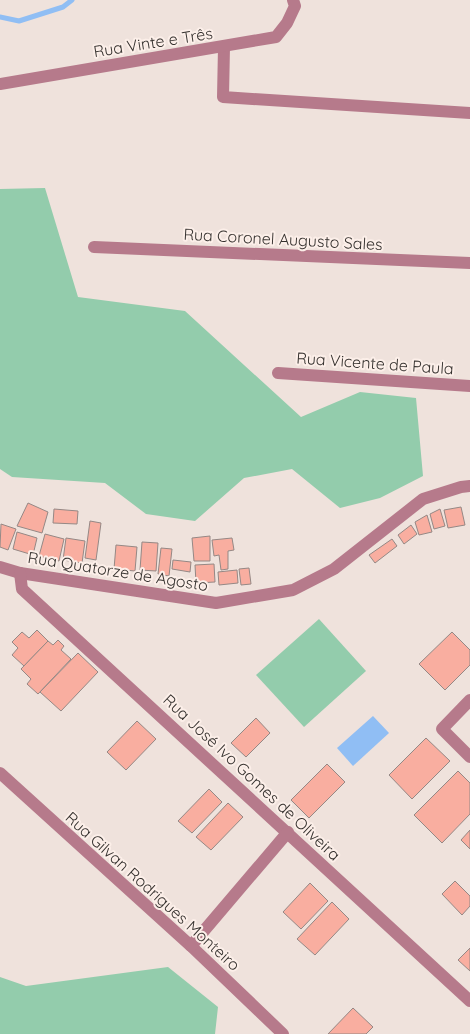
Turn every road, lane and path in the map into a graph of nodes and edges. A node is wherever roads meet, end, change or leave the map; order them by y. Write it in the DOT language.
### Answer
graph roads {
  1 [pos="294,3"];
  2 [pos="224,47"];
  3 [pos="0,84"];
  4 [pos="470,113"];
  5 [pos="94,247"];
  6 [pos="470,263"];
  7 [pos="278,373"];
  8 [pos="470,386"];
  9 [pos="470,486"];
  10 [pos="0,567"];
  11 [pos="20,573"];
  12 [pos="470,700"];
  13 [pos="470,757"];
  14 [pos="0,773"];
  15 [pos="288,832"];
  16 [pos="191,946"];
  17 [pos="470,1001"];
  18 [pos="283,1034"];
  1 -- 2 [label="street, Rua Vinte e Três"];
  2 -- 3 [label="street, Rua Vinte e Três"];
  2 -- 4 [label="street"];
  5 -- 6 [label="street, Rua Coronel Augusto Sales"];
  7 -- 8 [label="street, Rua Vicente de Paula"];
  9 -- 11 [label="street, Rua Quatorze de Agosto"];
  10 -- 11 [label="street, Rua Quatorze de Agosto"];
  11 -- 15 [label="street, Rua José Ivo Gomes de Oliveira"];
  12 -- 13 [label="street"];
  14 -- 16 [label="street, Rua Gilvan Rodrigues Monteiro"];
  15 -- 16 [label="street"];
  15 -- 17 [label="street, Rua José Ivo Gomes de Oliveira"];
  16 -- 18 [label="street, Rua Gilvan Rodrigues Monteiro"];
}
